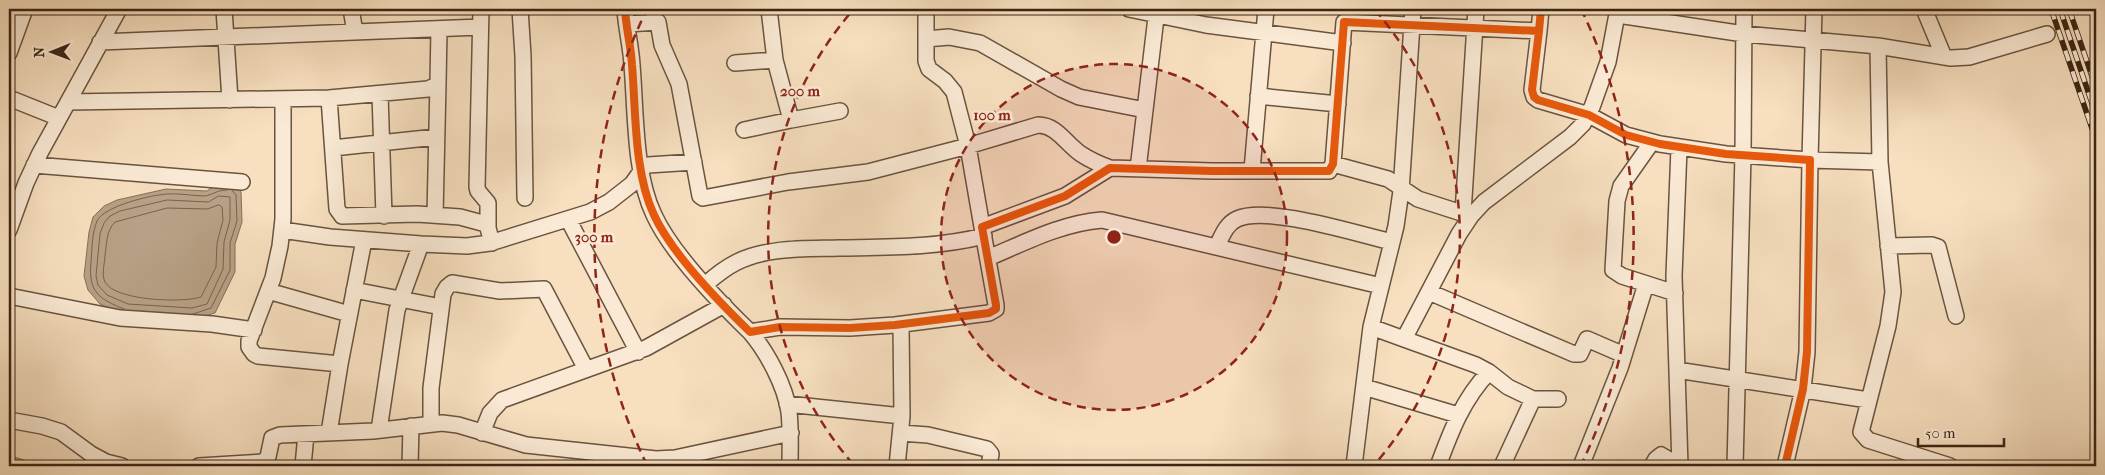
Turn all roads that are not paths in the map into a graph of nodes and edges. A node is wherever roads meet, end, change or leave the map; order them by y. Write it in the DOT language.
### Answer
graph roads {
  1 [pos="25,9"];
  2 [pos="119,9"];
  3 [pos="224,9"];
  4 [pos="351,9"];
  5 [pos="480,9"];
  6 [pos="520,9"];
  7 [pos="769,9"];
  8 [pos="926,9"];
  9 [pos="1129,9"];
  10 [pos="1266,9"];
  11 [pos="1476,9"];
  12 [pos="1541,9"];
  13 [pos="1744,9"];
  14 [pos="1814,9"];
  15 [pos="1924,9"];
  16 [pos="1157,12"];
  17 [pos="1618,12"];
  18 [pos="1345,15"];
  19 [pos="626,16"];
  20 [pos="1412,16"];
  21 [pos="480,28"];
  22 [pos="1474,28"];
  23 [pos="439,29"];
  24 [pos="1539,31"];
  25 [pos="355,32"];
  26 [pos="1263,33"];
  27 [pos="1744,34"];
  28 [pos="2047,34"];
  29 [pos="226,37"];
  30 [pos="1814,39"];
  31 [pos="926,40"];
  32 [pos="100,42"];
  33 [pos="1343,43"];
  34 [pos="1878,46"];
  35 [pos="9,53"];
  36 [pos="1944,57"];
  37 [pos="775,60"];
  38 [pos="735,63"];
  39 [pos="438,83"];
  40 [pos="380,94"];
  41 [pos="1258,96"];
  42 [pos="9,98"];
  43 [pos="329,98"];
  44 [pos="283,99"];
  45 [pos="230,100"];
  46 [pos="68,102"];
  47 [pos="1338,104"];
  48 [pos="1145,110"];
  49 [pos="840,111"];
  50 [pos="1589,115"];
  51 [pos="59,118"];
  52 [pos="791,120"];
  53 [pos="744,130"];
  54 [pos="436,137"];
  55 [pos="1652,142"];
  56 [pos="382,143"];
  57 [pos="968,146"];
  58 [pos="333,148"];
  59 [pos="1679,148"];
  60 [pos="1743,155"];
  61 [pos="1810,160"];
  62 [pos="694,162"];
  63 [pos="1880,162"];
  64 [pos="1333,164"];
  65 [pos="34,166"];
  66 [pos="1110,168"];
  67 [pos="1138,169"];
  68 [pos="1252,170"];
  69 [pos="642,171"];
  70 [pos="242,182"];
  71 [pos="1401,189"];
  72 [pos="525,198"];
  73 [pos="435,215"];
  74 [pos="1467,215"];
  75 [pos="384,216"];
  76 [pos="568,219"];
  77 [pos="488,228"];
  78 [pos="9,230"];
  79 [pos="282,230"];
  80 [pos="983,231"];
  81 [pos="364,240"];
  82 [pos="1392,242"];
  83 [pos="492,243"];
  84 [pos="421,244"];
  85 [pos="1217,246"];
  86 [pos="1888,246"];
  87 [pos="988,258"];
  88 [pos="706,284"];
  89 [pos="1646,284"];
  90 [pos="1381,286"];
  91 [pos="354,290"];
  92 [pos="268,292"];
  93 [pos="1429,292"];
  94 [pos="1675,293"];
  95 [pos="9,296"];
  96 [pos="400,300"];
  97 [pos="724,305"];
  98 [pos="441,307"];
  99 [pos="350,314"];
  100 [pos="1956,316"];
  101 [pos="901,325"];
  102 [pos="1371,327"];
  103 [pos="254,330"];
  104 [pos="750,332"];
  105 [pos="1404,339"];
  106 [pos="638,352"];
  107 [pos="1624,354"];
  108 [pos="340,364"];
  109 [pos="586,369"];
  110 [pos="1677,370"];
  111 [pos="1489,372"];
  112 [pos="1737,378"];
  113 [pos="1364,387"];
  114 [pos="1803,388"];
  115 [pos="1533,399"];
  116 [pos="1558,399"];
  117 [pos="1868,400"];
  118 [pos="787,404"];
  119 [pos="1458,415"];
  120 [pos="902,416"];
  121 [pos="9,420"];
  122 [pos="431,424"];
  123 [pos="410,426"];
  124 [pos="379,430"];
  125 [pos="330,433"];
  126 [pos="482,433"];
  127 [pos="790,433"];
  128 [pos="901,433"];
  129 [pos="306,434"];
  130 [pos="119,466"];
  131 [pos="199,466"];
  132 [pos="209,466"];
  133 [pos="303,466"];
  134 [pos="410,466"];
  135 [pos="790,466"];
  136 [pos="897,466"];
  137 [pos="989,466"];
  138 [pos="1354,466"];
  139 [pos="1438,466"];
  140 [pos="1502,466"];
  141 [pos="1580,466"];
  142 [pos="1652,466"];
  143 [pos="1680,466"];
  144 [pos="1735,466"];
  145 [pos="1785,466"];
  146 [pos="1950,466"];
  1 -- 35 [label="street"];
  2 -- 32 [label="street"];
  3 -- 29 [label="street"];
  4 -- 25 [label="street"];
  5 -- 21 [label="street"];
  6 -- 72 [label="street"];
  7 -- 37 [label="street"];
  8 -- 31 [label="street"];
  9 -- 16 [label="street"];
  10 -- 26 [label="street"];
  11 -- 22 [label="street"];
  12 -- 24 [label="street"];
  13 -- 27 [label="street"];
  14 -- 30 [label="street"];
  15 -- 36 [label="street"];
  16 -- 26 [label="street"];
  16 -- 48 [label="street"];
  17 -- 27 [label="street"];
  17 -- 50 [label="street"];
  18 -- 20 [label="street"];
  18 -- 33 [label="street"];
  19 -- 62 [label="street"];
  19 -- 69 [label="street"];
  20 -- 22 [label="street"];
  20 -- 71 [label="street"];
  21 -- 23 [label="street"];
  21 -- 77 [label="street"];
  22 -- 24 [label="street"];
  22 -- 74 [label="street"];
  23 -- 25 [label="street"];
  23 -- 39 [label="street"];
  24 -- 50 [label="street"];
  25 -- 29 [label="street"];
  26 -- 33 [label="street"];
  26 -- 41 [label="street"];
  27 -- 30 [label="street"];
  27 -- 60 [label="street"];
  28 -- 36 [label="street"];
  29 -- 32 [label="street"];
  29 -- 45 [label="street"];
  30 -- 34 [label="street"];
  30 -- 61 [label="street"];
  31 -- 48 [label="street"];
  31 -- 57 [label="street"];
  32 -- 46 [label="street"];
  33 -- 47 [label="street"];
  34 -- 36 [label="street"];
  34 -- 63 [label="street"];
  37 -- 38 [label="street"];
  37 -- 52 [label="street"];
  39 -- 40 [label="street"];
  39 -- 54 [label="street"];
  40 -- 43 [label="street"];
  40 -- 56 [label="street"];
  41 -- 47 [label="street"];
  41 -- 68 [label="street"];
  42 -- 51 [label="street"];
  43 -- 44 [label="street"];
  43 -- 58 [label="street"];
  44 -- 45 [label="street"];
  44 -- 79 [label="street"];
  45 -- 46 [label="street"];
  46 -- 51 [label="street"];
  47 -- 64 [label="street"];
  48 -- 67 [label="street"];
  49 -- 52 [label="street"];
  50 -- 55 [label="street"];
  50 -- 74 [label="street"];
  51 -- 65 [label="street"];
  52 -- 53 [label="street"];
  54 -- 56 [label="street"];
  54 -- 73 [label="street"];
  55 -- 59 [label="street"];
  55 -- 89 [label="street"];
  56 -- 58 [label="street"];
  56 -- 75 [label="street"];
  57 -- 62 [label="street"];
  57 -- 66 [label="street"];
  57 -- 80 [label="street"];
  58 -- 75 [label="street"];
  59 -- 60 [label="street"];
  59 -- 94 [label="street"];
  60 -- 61 [label="street"];
  60 -- 112 [label="street"];
  61 -- 63 [label="street"];
  61 -- 114 [label="street"];
  62 -- 69 [label="street"];
  63 -- 86 [label="street"];
  64 -- 68 [label="street"];
  64 -- 71 [label="street"];
  65 -- 70 [label="street"];
  65 -- 78 [label="street"];
  66 -- 67 [label="street"];
  66 -- 80 [label="street"];
  67 -- 68 [label="street"];
  69 -- 76 [label="street"];
  69 -- 88 [label="street"];
  71 -- 74 [label="street"];
  71 -- 82 [label="street"];
  73 -- 75 [label="street"];
  73 -- 77 [label="street"];
  74 -- 93 [label="street"];
  76 -- 83 [label="street"];
  76 -- 106 [label="street"];
  77 -- 83 [label="street"];
  79 -- 81 [label="street"];
  79 -- 92 [label="street"];
  80 -- 87 [label="street"];
  80 -- 88 [label="street"];
  81 -- 84 [label="street"];
  81 -- 91 [label="street"];
  82 -- 85 [label="street"];
  82 -- 90 [label="street"];
  83 -- 84 [label="street"];
  84 -- 96 [label="street"];
  85 -- 87 [label="street"];
  85 -- 90 [label="street"];
  86 -- 100 [label="street"];
  86 -- 117 [label="street"];
  87 -- 101 [label="street"];
  88 -- 97 [label="street"];
  89 -- 94 [label="street"];
  89 -- 107 [label="street"];
  90 -- 102 [label="street"];
  91 -- 96 [label="street"];
  91 -- 99 [label="street"];
  92 -- 99 [label="street"];
  92 -- 103 [label="street"];
  93 -- 105 [label="street"];
  93 -- 107 [label="street"];
  94 -- 110 [label="street"];
  95 -- 103 [label="street"];
  96 -- 98 [label="street"];
  96 -- 124 [label="street"];
  97 -- 104 [label="street"];
  97 -- 106 [label="street"];
  98 -- 109 [label="street"];
  98 -- 122 [label="street"];
  99 -- 108 [label="street"];
  101 -- 104 [label="street"];
  101 -- 120 [label="street"];
  102 -- 105 [label="street"];
  102 -- 113 [label="street"];
  103 -- 108 [label="street"];
  104 -- 118 [label="street"];
  105 -- 111 [label="street"];
  106 -- 109 [label="street"];
  107 -- 141 [label="street"];
  108 -- 125 [label="street"];
  109 -- 126 [label="street"];
  110 -- 112 [label="street"];
  110 -- 143 [label="street"];
  111 -- 115 [label="street"];
  111 -- 119 [label="street"];
  112 -- 114 [label="street"];
  112 -- 144 [label="street"];
  113 -- 119 [label="street"];
  113 -- 138 [label="street"];
  114 -- 117 [label="street"];
  114 -- 145 [label="street"];
  115 -- 116 [label="street"];
  115 -- 140 [label="street"];
  117 -- 146 [label="street"];
  118 -- 120 [label="street"];
  118 -- 127 [label="street"];
  119 -- 139 [label="street"];
  120 -- 128 [label="street"];
  121 -- 130 [label="street"];
  122 -- 123 [label="street"];
  122 -- 126 [label="street"];
  123 -- 124 [label="street"];
  123 -- 134 [label="street"];
  124 -- 125 [label="street"];
  125 -- 129 [label="street"];
  126 -- 127 [label="street"];
  127 -- 135 [label="street"];
  128 -- 136 [label="street"];
  128 -- 137 [label="street"];
  129 -- 132 [label="street"];
  129 -- 133 [label="street"];
  131 -- 132 [label="street"];
  142 -- 143 [label="street"];
}
